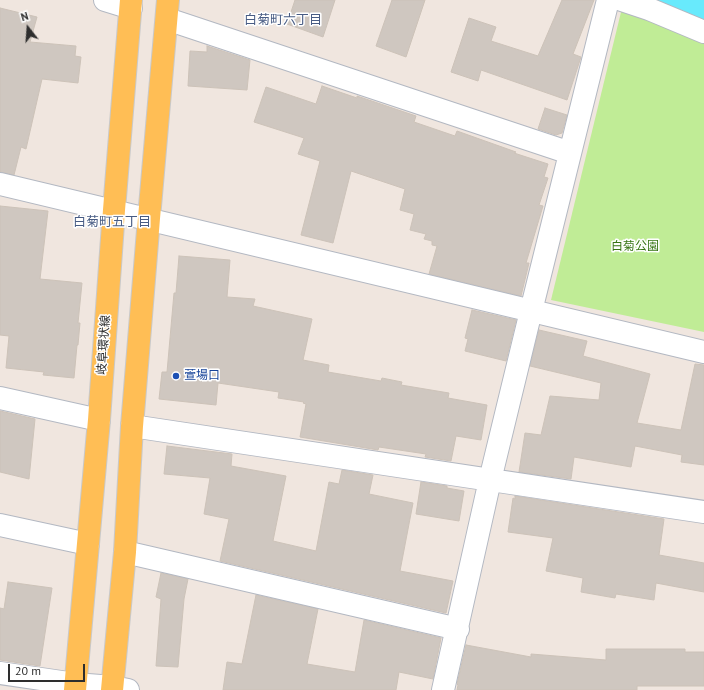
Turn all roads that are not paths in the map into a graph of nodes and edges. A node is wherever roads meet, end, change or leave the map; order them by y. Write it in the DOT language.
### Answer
graph roads {
  1 [pos="105,0"];
  2 [pos="608,0"];
  3 [pos="622,0"];
  4 [pos="131,4"];
  5 [pos="168,10"];
  6 [pos="704,32"];
  7 [pos="570,153"];
  8 [pos="0,184"];
  9 [pos="114,210"];
  10 [pos="149,218"];
  11 [pos="531,311"];
  12 [pos="704,352"];
  13 [pos="0,398"];
  14 [pos="99,420"];
  15 [pos="132,426"];
  16 [pos="490,480"];
  17 [pos="704,512"];
  18 [pos="0,525"];
  19 [pos="88,544"];
  20 [pos="124,552"];
  21 [pos="458,628"];
  22 [pos="0,673"];
  23 [pos="75,687"];
  24 [pos="118,689"];
  25 [pos="443,690"];
  1 -- 4 [label="street"];
  2 -- 7 [label="street"];
  3 -- 6 [label="street"];
  4 -- 9 [label="main road, 岐阜環状線"];
  5 -- 7 [label="street"];
  5 -- 10 [label="main road"];
  7 -- 11 [label="street"];
  8 -- 9 [label="street"];
  9 -- 10 [label="street"];
  9 -- 14 [label="main road, 岐阜環状線"];
  10 -- 11 [label="street"];
  10 -- 15 [label="main road"];
  11 -- 12 [label="street"];
  11 -- 16 [label="street"];
  13 -- 14 [label="street"];
  14 -- 19 [label="main road, 岐阜環状線"];
  15 -- 16 [label="street"];
  15 -- 20 [label="main road"];
  16 -- 17 [label="street"];
  16 -- 21 [label="street"];
  18 -- 19 [label="street"];
  19 -- 23 [label="main road, 岐阜環状線"];
  20 -- 21 [label="street"];
  20 -- 24 [label="main road"];
  21 -- 25 [label="street"];
  22 -- 23 [label="street"];
  23 -- 24 [label="street"];
}
